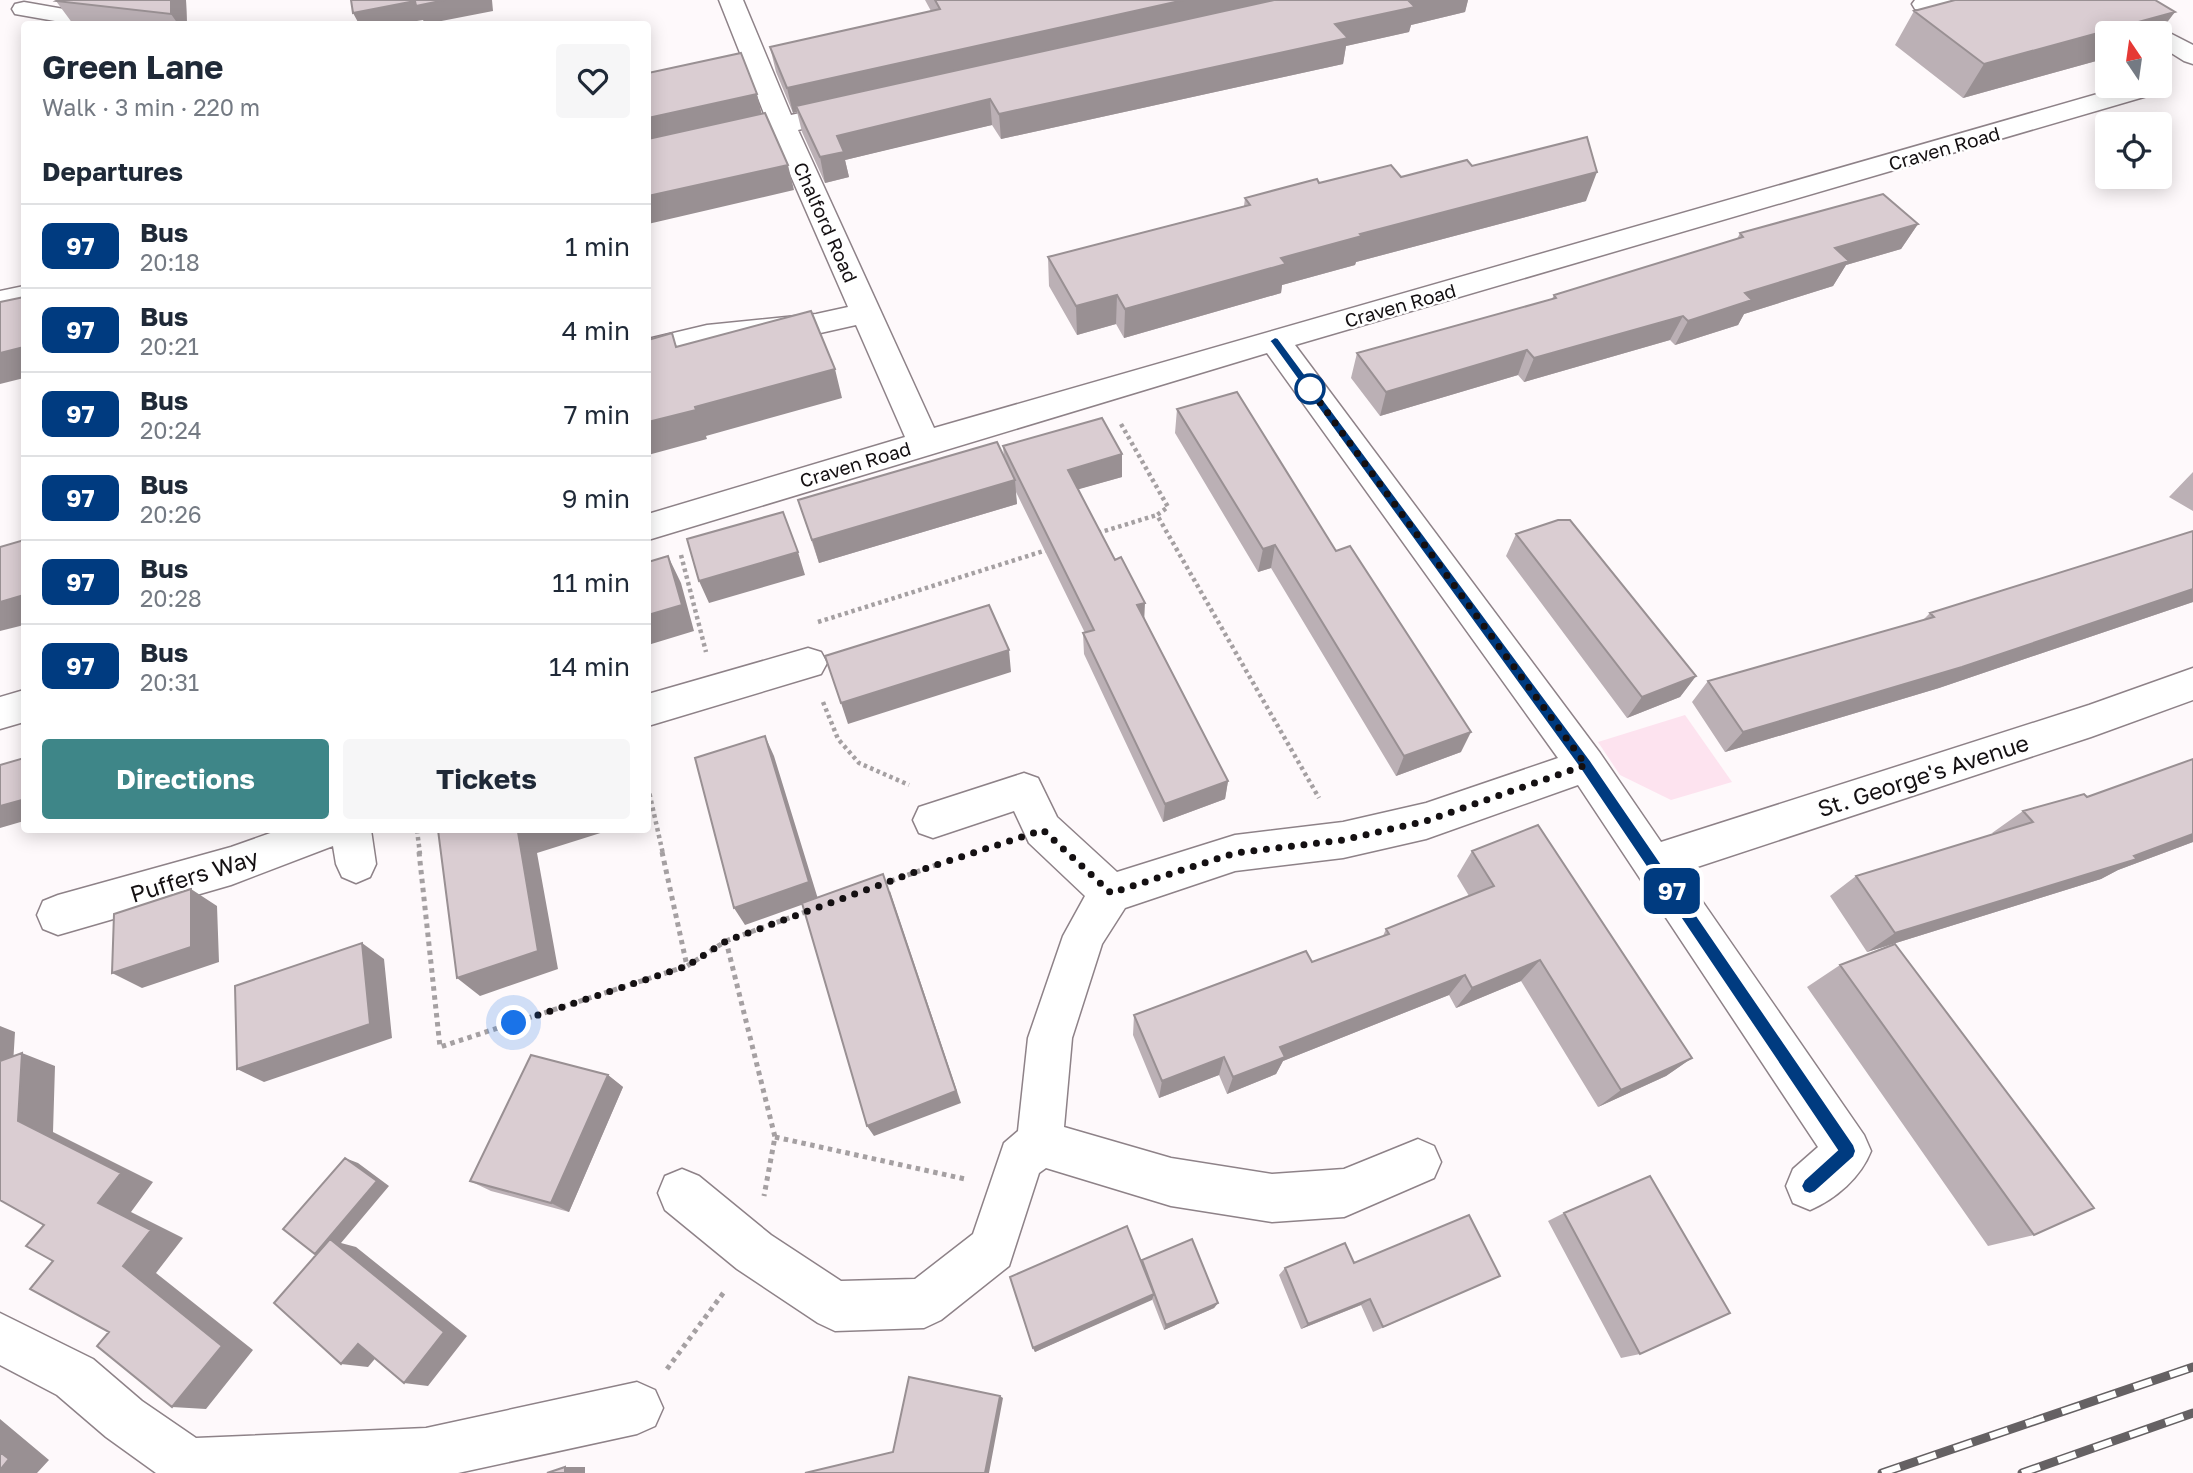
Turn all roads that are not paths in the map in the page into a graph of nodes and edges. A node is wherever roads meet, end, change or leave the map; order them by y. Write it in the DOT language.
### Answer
graph roads {
  1 [pos="731,0"];
  2 [pos="24,9"];
  3 [pos="67,10"];
  4 [pos="2175,76"];
  5 [pos="877,104"];
  6 [pos="782,125"];
  7 [pos="651,155"];
  8 [pos="21,297"];
  9 [pos="0,301"];
  10 [pos="866,313"];
  11 [pos="1275,341"];
  12 [pos="651,349"];
  13 [pos="925,443"];
  14 [pos="660,523"];
  15 [pos="808,663"];
  16 [pos="2193,684"];
  17 [pos="21,707"];
  18 [pos="651,709"];
  19 [pos="0,713"];
  20 [pos="1586,765"];
  21 [pos="933,820"];
  22 [pos="319,833"];
  23 [pos="1653,863"];
  24 [pos="1111,893"];
  25 [pos="58,915"];
  26 [pos="1040,1143"];
  27 [pos="1418,1162"];
  28 [pos="1810,1186"];
  29 [pos="682,1193"];
  30 [pos="0,1338"];
  31 [pos="637,1408"];
  1 -- 6 [label="street, Chalford Road"];
  2 -- 3 [label="street"];
  4 -- 11 [label="street, Craven Road"];
  5 -- 6 [label="street"];
  6 -- 7 [label="street"];
  6 -- 10 [label="street, Chalford Road"];
  8 -- 9 [label="street"];
  10 -- 12 [label="street"];
  10 -- 13 [label="street, Chalford Road"];
  11 -- 13 [label="street, Craven Road"];
  11 -- 20 [label="street"];
  13 -- 14 [label="street, Craven Road"];
  15 -- 18 [label="street"];
  16 -- 23 [label="street, St. George's Avenue"];
  17 -- 19 [label="street"];
  20 -- 23 [label="street"];
  20 -- 24 [label="street"];
  21 -- 24 [label="street"];
  22 -- 25 [label="street, Puffers Way"];
  23 -- 28 [label="street"];
  24 -- 26 [label="street"];
  26 -- 27 [label="street"];
  26 -- 29 [label="street"];
  30 -- 31 [label="street"];
}
